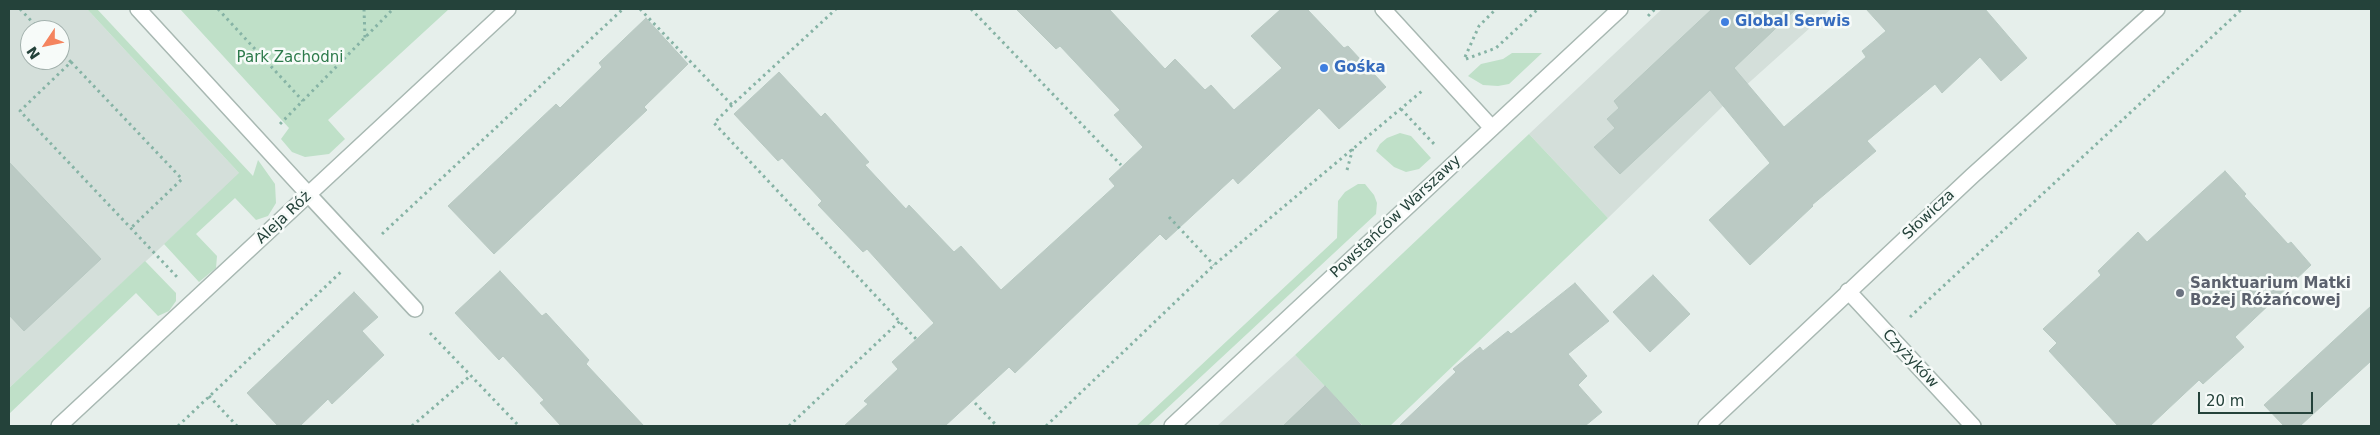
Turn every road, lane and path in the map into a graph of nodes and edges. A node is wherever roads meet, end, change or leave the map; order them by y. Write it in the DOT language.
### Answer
graph roads {
  1 [pos="20,9"];
  2 [pos="138,9"];
  3 [pos="218,9"];
  4 [pos="364,9"];
  5 [pos="393,9"];
  6 [pos="508,9"];
  7 [pos="623,9"];
  8 [pos="640,9"];
  9 [pos="836,9"];
  10 [pos="971,9"];
  11 [pos="1383,9"];
  12 [pos="1496,9"];
  13 [pos="1538,9"];
  14 [pos="1620,9"];
  15 [pos="2156,9"];
  16 [pos="2242,9"];
  17 [pos="30,20"];
  18 [pos="365,38"];
  19 [pos="71,62"];
  20 [pos="1428,85"];
  21 [pos="303,101"];
  22 [pos="732,105"];
  23 [pos="1492,128"];
  24 [pos="261,142"];
  25 [pos="1354,147"];
  26 [pos="1121,165"];
  27 [pos="1347,170"];
  28 [pos="309,195"];
  29 [pos="1169,217"];
  30 [pos="131,228"];
  31 [pos="362,253"];
  32 [pos="1214,265"];
  33 [pos="1848,292"];
  34 [pos="197,299"];
  35 [pos="415,309"];
  36 [pos="900,321"];
  37 [pos="1889,336"];
  38 [pos="917,340"];
  39 [pos="470,376"];
  40 [pos="209,396"];
  41 [pos="975,403"];
  42 [pos="59,426"];
  43 [pos="178,426"];
  44 [pos="237,426"];
  45 [pos="412,426"];
  46 [pos="520,426"];
  47 [pos="789,426"];
  48 [pos="997,426"];
  49 [pos="1046,426"];
  50 [pos="1172,426"];
  51 [pos="1706,426"];
  52 [pos="1973,426"];
  1 -- 17 [label="path"];
  2 -- 24 [label="street"];
  3 -- 21 [label="path"];
  4 -- 18 [label="path"];
  5 -- 18 [label="path"];
  6 -- 28 [label="street, Aleja Róż"];
  7 -- 31 [label="path"];
  8 -- 22 [label="path"];
  9 -- 22 [label="path"];
  10 -- 26 [label="path"];
  11 -- 23 [label="street"];
  12 -- 13 [label="path"];
  14 -- 23 [label="street, Powstańców Warszawy"];
  15 -- 33 [label="street, Słowicza"];
  16 -- 37 [label="path"];
  18 -- 21 [label="path"];
  19 -- 30 [label="path"];
  19 -- 30 [label="path"];
  20 -- 25 [label="path"];
  21 -- 24 [label="path"];
  22 -- 36 [label="path"];
  23 -- 50 [label="street, Powstańców Warszawy"];
  24 -- 28 [label="street"];
  25 -- 27 [label="path"];
  25 -- 32 [label="path"];
  28 -- 31 [label="street"];
  28 -- 34 [label="street, Aleja Róż"];
  29 -- 32 [label="path"];
  30 -- 34 [label="path"];
  31 -- 35 [label="street"];
  31 -- 40 [label="path"];
  32 -- 49 [label="path"];
  33 -- 37 [label="street, Czyżyków"];
  33 -- 51 [label="street, Słowicza"];
  34 -- 42 [label="street, Aleja Róż"];
  35 -- 39 [label="path"];
  36 -- 38 [label="path"];
  36 -- 47 [label="path"];
  37 -- 52 [label="street, Czyżyków"];
  39 -- 45 [label="path"];
  39 -- 46 [label="path"];
  40 -- 43 [label="path"];
  40 -- 44 [label="path"];
  41 -- 48 [label="path"];
}
